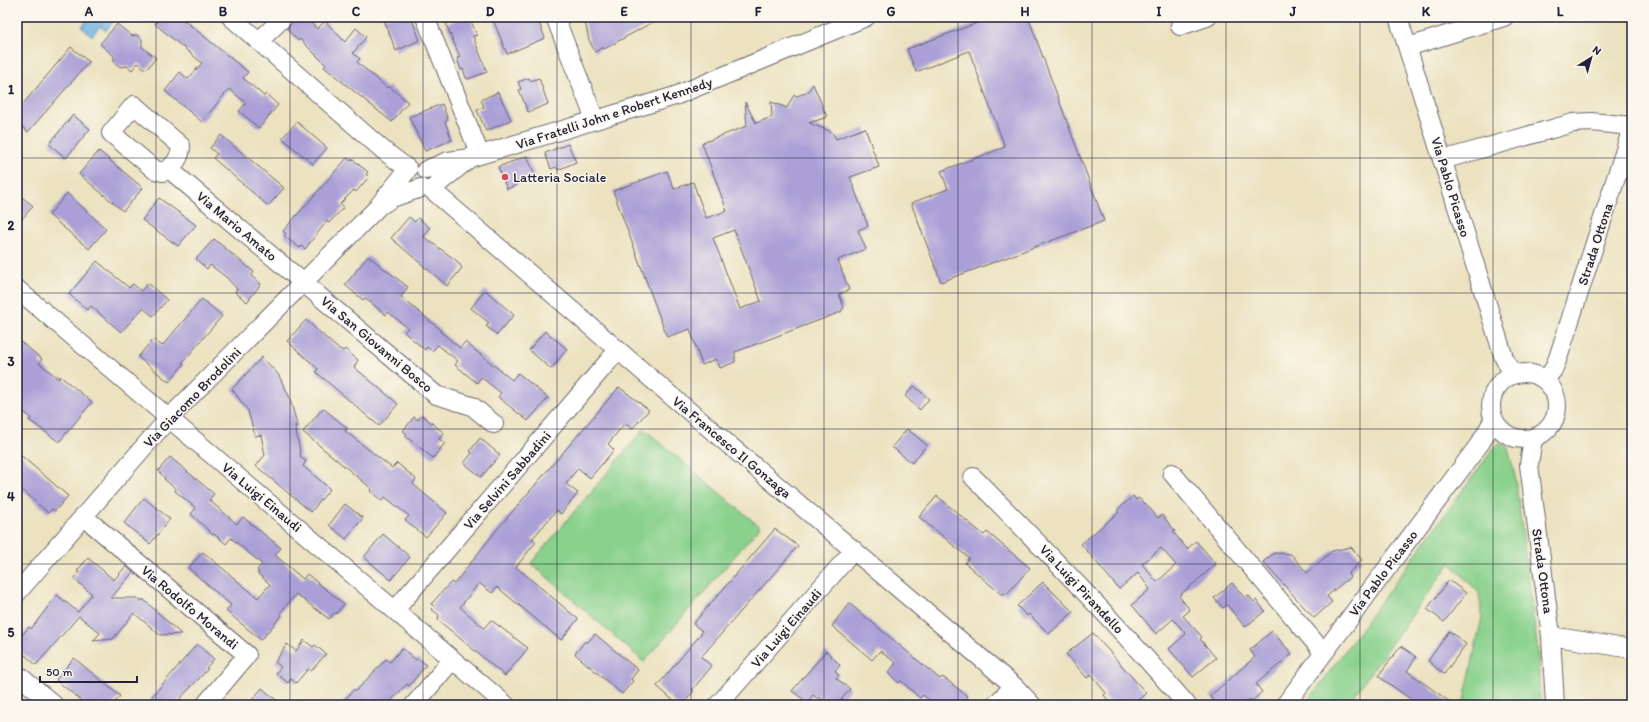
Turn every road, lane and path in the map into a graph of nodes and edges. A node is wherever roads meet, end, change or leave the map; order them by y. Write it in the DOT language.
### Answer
graph roads {
  1 [pos="231,17"];
  2 [pos="284,17"];
  3 [pos="425,17"];
  4 [pos="556,17"];
  5 [pos="866,17"];
  6 [pos="1207,17"];
  7 [pos="1398,17"];
  8 [pos="1504,17"];
  9 [pos="1478,21"];
  10 [pos="1180,26"];
  11 [pos="259,41"];
  12 [pos="1408,47"];
  13 [pos="595,120"];
  14 [pos="1632,127"];
  15 [pos="475,157"];
  16 [pos="1442,160"];
  17 [pos="169,169"];
  18 [pos="407,170"];
  19 [pos="426,170"];
  20 [pos="430,187"];
  21 [pos="376,210"];
  22 [pos="304,282"];
  23 [pos="17,289"];
  24 [pos="618,350"];
  25 [pos="1504,358"];
  26 [pos="1517,374"];
  27 [pos="1544,380"];
  28 [pos="1501,383"];
  29 [pos="169,418"];
  30 [pos="494,424"];
  31 [pos="1499,425"];
  32 [pos="1533,438"];
  33 [pos="1172,473"];
  34 [pos="973,477"];
  35 [pos="83,516"];
  36 [pos="854,550"];
  37 [pos="17,593"];
  38 [pos="395,610"];
  39 [pos="1551,636"];
  40 [pos="1632,649"];
  41 [pos="1323,652"];
  42 [pos="452,660"];
  43 [pos="17,674"];
  44 [pos="1014,686"];
  45 [pos="54,705"];
  46 [pos="205,705"];
  47 [pos="414,705"];
  48 [pos="506,705"];
  49 [pos="718,705"];
  50 [pos="995,705"];
  51 [pos="1032,705"];
  52 [pos="1187,705"];
  53 [pos="1285,705"];
  54 [pos="1555,705"];
  1 -- 11 [label="street"];
  2 -- 11 [label="street"];
  3 -- 15 [label="street"];
  4 -- 13 [label="street"];
  5 -- 13 [label="street, Via Fratelli John e Robert Kennedy"];
  6 -- 10 [label="street"];
  7 -- 12 [label="street, Via Pablo Picasso"];
  8 -- 9 [label="street"];
  9 -- 12 [label="street"];
  11 -- 18 [label="street"];
  12 -- 16 [label="street, Via Pablo Picasso"];
  13 -- 15 [label="street, Via Fratelli John e Robert Kennedy"];
  14 -- 16 [label="street"];
  14 -- 27 [label="street, Strada Ottona"];
  15 -- 19 [label="street, Via Fratelli John e Robert Kennedy"];
  15 -- 20 [label="street, Via Fratelli John e Robert Kennedy"];
  16 -- 25 [label="street, Via Pablo Picasso"];
  17 -- 22 [label="street, Via Mario Amato"];
  18 -- 19 [label="street"];
  18 -- 20 [label="street, Via Francesco II Gonzaga"];
  18 -- 21 [label="street"];
  19 -- 20 [label="street, Via Francesco II Gonzaga"];
  20 -- 21 [label="street, Via Fratelli John e Robert Kennedy"];
  20 -- 24 [label="street, Via Francesco II Gonzaga"];
  21 -- 22 [label="street, Via Giacomo Brodolini"];
  22 -- 29 [label="street, Via Giacomo Brodolini"];
  22 -- 30 [label="street, Via San Giovanni Bosco"];
  23 -- 29 [label="street, Via Luigi Einaudi"];
  24 -- 36 [label="street, Via Francesco II Gonzaga"];
  24 -- 38 [label="street, Via Selvini Sabbadini"];
  25 -- 26 [label="street, Via Pablo Picasso"];
  25 -- 28 [label="street, Via Pablo Picasso"];
  26 -- 27 [label="street"];
  26 -- 28 [label="street"];
  27 -- 32 [label="street"];
  28 -- 31 [label="street"];
  29 -- 35 [label="street, Via Giacomo Brodolini"];
  29 -- 38 [label="street, Via Luigi Einaudi"];
  31 -- 32 [label="street"];
  31 -- 41 [label="street, Via Pablo Picasso"];
  32 -- 39 [label="street, Strada Ottona"];
  33 -- 41 [label="street"];
  34 -- 52 [label="street, Via Luigi Pirandello"];
  35 -- 37 [label="street, Via Giacomo Brodolini"];
  35 -- 46 [label="street, Via Rodolfo Morandi"];
  36 -- 44 [label="street, Via Francesco II Gonzaga"];
  36 -- 49 [label="street, Via Luigi Einaudi"];
  38 -- 42 [label="street, Via Luigi Einaudi"];
  39 -- 40 [label="street"];
  39 -- 54 [label="street, Strada Ottona"];
  41 -- 53 [label="street, Via Pablo Picasso"];
  42 -- 47 [label="street"];
  42 -- 48 [label="street, Via Luigi Einaudi"];
  43 -- 45 [label="street"];
  44 -- 50 [label="street"];
  44 -- 51 [label="street, Via Francesco II Gonzaga"];
}
